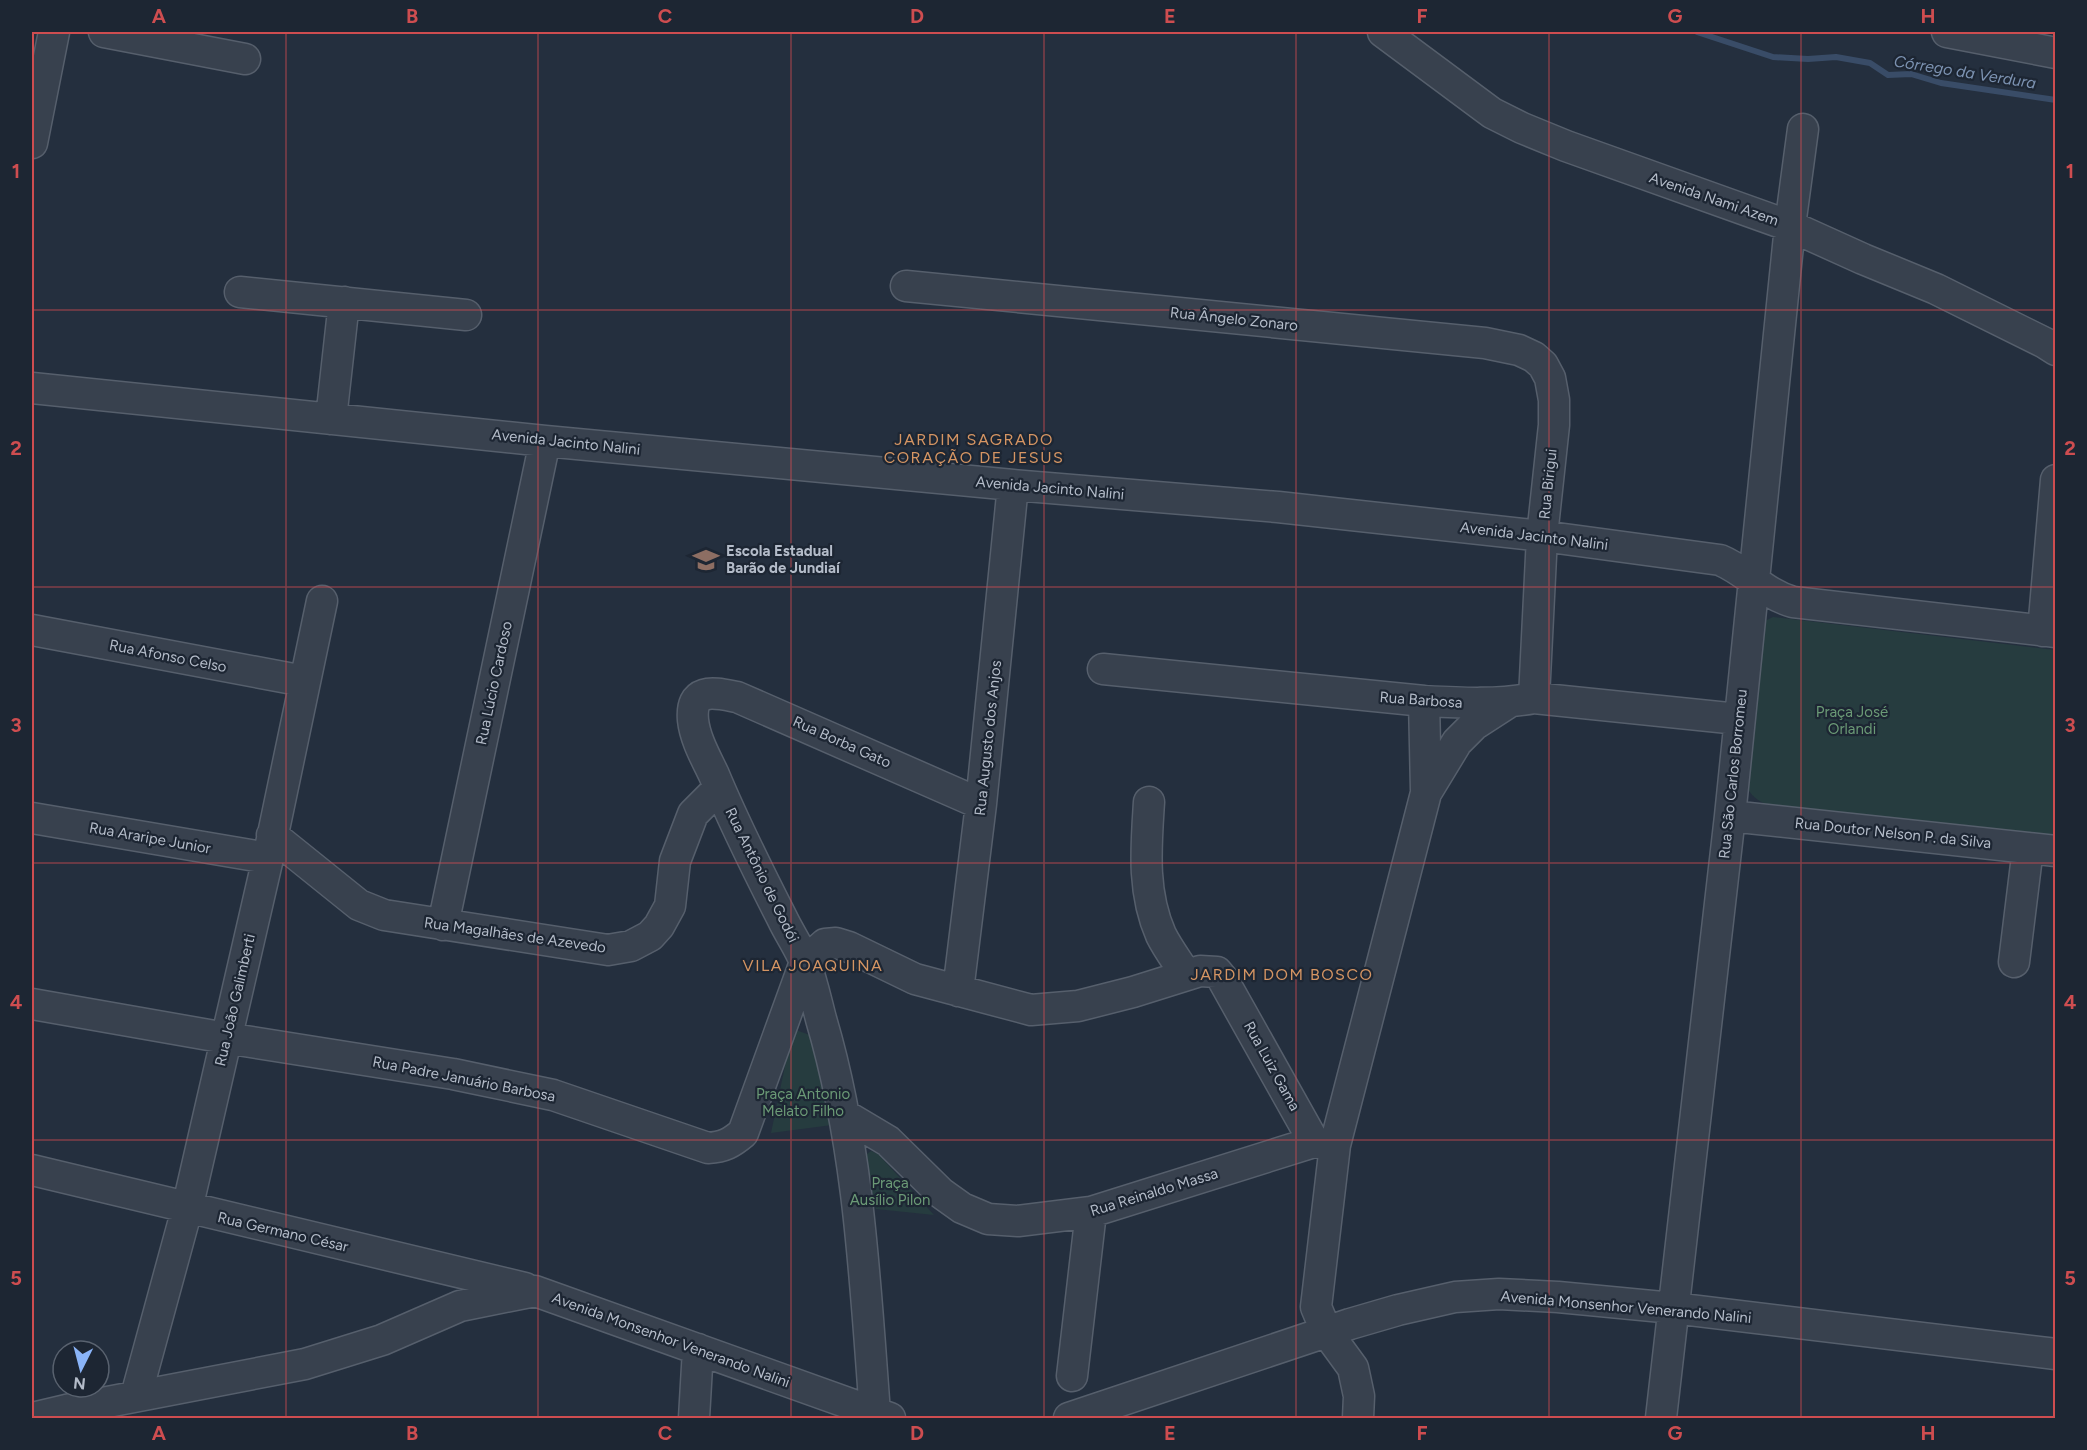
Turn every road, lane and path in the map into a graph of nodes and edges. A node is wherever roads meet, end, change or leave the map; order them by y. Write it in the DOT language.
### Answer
graph roads {
  1 [pos="54,32"];
  2 [pos="104,32"];
  3 [pos="1383,32"];
  4 [pos="1947,32"];
  5 [pos="2055,52"];
  6 [pos="244,59"];
  7 [pos="1803,129"];
  8 [pos="32,143"];
  9 [pos="1790,226"];
  10 [pos="906,286"];
  11 [pos="240,292"];
  12 [pos="344,302"];
  13 [pos="466,315"];
  14 [pos="2055,350"];
  15 [pos="1550,378"];
  16 [pos="32,388"];
  17 [pos="332,419"];
  18 [pos="545,441"];
  19 [pos="2055,480"];
  20 [pos="1013,485"];
  21 [pos="1542,536"];
  22 [pos="1754,582"];
  23 [pos="322,601"];
  24 [pos="32,630"];
  25 [pos="2049,632"];
  26 [pos="1103,669"];
  27 [pos="304,681"];
  28 [pos="700,696"];
  29 [pos="1424,701"];
  30 [pos="1521,701"];
  31 [pos="1738,719"];
  32 [pos="719,788"];
  33 [pos="1426,794"];
  34 [pos="1149,802"];
  35 [pos="981,804"];
  36 [pos="1730,816"];
  37 [pos="32,818"];
  38 [pos="270,847"];
  39 [pos="2042,849"];
  40 [pos="443,925"];
  41 [pos="805,962"];
  42 [pos="2014,962"];
  43 [pos="1186,975"];
  44 [pos="958,991"];
  45 [pos="32,1004"];
  46 [pos="226,1038"];
  47 [pos="846,1116"];
  48 [pos="1324,1144"];
  49 [pos="32,1170"];
  50 [pos="187,1209"];
  51 [pos="1091,1212"];
  52 [pos="535,1291"];
  53 [pos="1673,1308"];
  54 [pos="1326,1331"];
  55 [pos="698,1349"];
  56 [pos="2055,1354"];
  57 [pos="1072,1376"];
  58 [pos="136,1396"];
  59 [pos="883,1416"];
  60 [pos="32,1418"];
  61 [pos="694,1419"];
  62 [pos="1069,1419"];
  63 [pos="1358,1419"];
  64 [pos="1661,1419"];
  1 -- 8 [label="street"];
  2 -- 6 [label="street"];
  3 -- 9 [label="street, Avenida Nami Azem"];
  4 -- 5 [label="street"];
  7 -- 9 [label="street, Rua São Carlos Borromeu"];
  9 -- 14 [label="street, Avenida Nami Azem"];
  9 -- 22 [label="street, Rua São Carlos Borromeu"];
  10 -- 15 [label="street, Rua Ângelo Zonaro"];
  11 -- 12 [label="street"];
  12 -- 13 [label="street"];
  12 -- 17 [label="street"];
  15 -- 21 [label="street, Rua Birigui"];
  16 -- 17 [label="street, Avenida Jacinto Nalini"];
  17 -- 18 [label="street, Avenida Jacinto Nalini"];
  18 -- 20 [label="street, Avenida Jacinto Nalini"];
  18 -- 40 [label="street, Rua Lúcio Cardoso"];
  19 -- 25 [label="street"];
  20 -- 21 [label="street, Avenida Jacinto Nalini"];
  20 -- 35 [label="street, Rua Augusto dos Anjos"];
  21 -- 22 [label="street, Avenida Jacinto Nalini"];
  21 -- 30 [label="street, Rua Birigui"];
  22 -- 25 [label="street, Avenida Jacinto Nalini"];
  22 -- 31 [label="street, Rua São Carlos Borromeu"];
  23 -- 27 [label="street, Rua João Galimberti"];
  24 -- 27 [label="street, Rua Afonso Celso"];
  26 -- 29 [label="street, Rua Barbosa"];
  27 -- 38 [label="street, Rua João Galimberti"];
  28 -- 32 [label="street, Rua Antônio de Godói"];
  28 -- 35 [label="street, Rua Borba Gato"];
  29 -- 30 [label="street, Rua Barbosa"];
  29 -- 33 [label="street"];
  30 -- 31 [label="street, Rua Barbosa"];
  30 -- 33 [label="street"];
  31 -- 36 [label="street, Rua São Carlos Borromeu"];
  32 -- 40 [label="street, Rua Magalhães de Azevedo"];
  32 -- 41 [label="street, Rua Antônio de Godói"];
  33 -- 48 [label="street"];
  34 -- 43 [label="street"];
  35 -- 44 [label="street, Rua Augusto dos Anjos"];
  36 -- 39 [label="street, Rua Doutor Nelson P. da Silva"];
  36 -- 53 [label="street, Rua São Carlos Borromeu"];
  37 -- 38 [label="street, Rua Araripe Junior"];
  38 -- 40 [label="street, Rua Magalhães de Azevedo"];
  38 -- 46 [label="street, Rua João Galimberti"];
  39 -- 42 [label="street"];
  41 -- 44 [label="street"];
  41 -- 46 [label="street, Rua Padre Januário Barbosa"];
  41 -- 47 [label="street, Rua Antônio de Godói"];
  43 -- 44 [label="street"];
  43 -- 48 [label="street, Rua Luiz Gama"];
  45 -- 46 [label="street, Rua Padre Januário Barbosa"];
  46 -- 50 [label="street, Rua João Galimberti"];
  47 -- 51 [label="street, Rua Reinaldo Massa"];
  47 -- 59 [label="street, Rua Antônio de Godói"];
  48 -- 51 [label="street, Rua Reinaldo Massa"];
  48 -- 54 [label="street"];
  49 -- 50 [label="street, Rua Germano César"];
  50 -- 52 [label="street, Rua Germano César"];
  50 -- 58 [label="street, Rua João Galimberti"];
  51 -- 57 [label="street"];
  52 -- 55 [label="street, Avenida Monsenhor Venerando Nalini"];
  52 -- 58 [label="street, Avenida Monsenhor Venerando Nalini"];
  53 -- 54 [label="street, Avenida Monsenhor Venerando Nalini"];
  53 -- 56 [label="street, Avenida Monsenhor Venerando Nalini"];
  53 -- 64 [label="street, Rua São Carlos Borromeu"];
  54 -- 62 [label="street, Avenida Monsenhor Venerando Nalini"];
  54 -- 63 [label="street"];
  55 -- 59 [label="street, Avenida Monsenhor Venerando Nalini"];
  55 -- 61 [label="street"];
  58 -- 60 [label="street, Avenida Monsenhor Venerando Nalini"];
}
